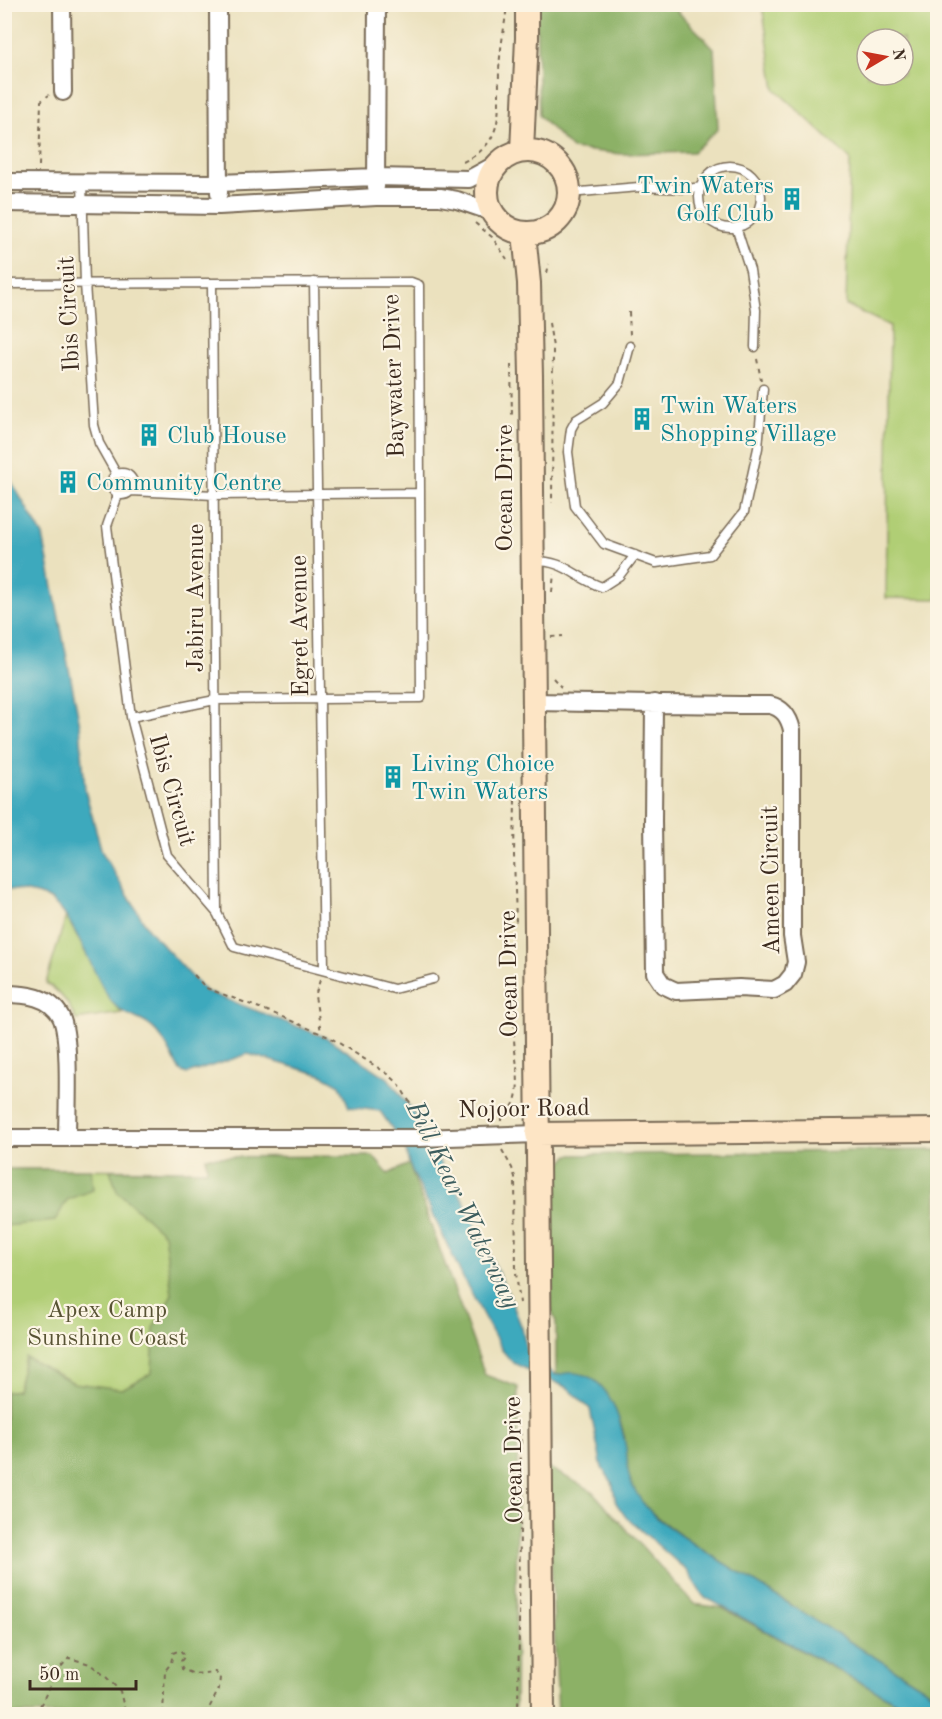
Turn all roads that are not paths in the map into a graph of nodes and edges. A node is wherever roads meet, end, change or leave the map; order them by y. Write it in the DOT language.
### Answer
graph roads {
  1 [pos="62,4"];
  2 [pos="218,4"];
  3 [pos="376,4"];
  4 [pos="527,4"];
  5 [pos="63,92"];
  6 [pos="522,151"];
  7 [pos="500,162"];
  8 [pos="376,177"];
  9 [pos="4,182"];
  10 [pos="82,182"];
  11 [pos="219,183"];
  12 [pos="701,187"];
  13 [pos="569,193"];
  14 [pos="376,196"];
  15 [pos="4,203"];
  16 [pos="82,203"];
  17 [pos="219,206"];
  18 [pos="483,217"];
  19 [pos="736,227"];
  20 [pos="524,233"];
  21 [pos="314,282"];
  22 [pos="212,283"];
  23 [pos="4,284"];
  24 [pos="85,284"];
  25 [pos="630,346"];
  26 [pos="755,347"];
  27 [pos="763,389"];
  28 [pos="117,474"];
  29 [pos="131,491"];
  30 [pos="420,493"];
  31 [pos="317,494"];
  32 [pos="118,495"];
  33 [pos="214,495"];
  34 [pos="635,555"];
  35 [pos="543,562"];
  36 [pos="320,699"];
  37 [pos="215,700"];
  38 [pos="533,702"];
  39 [pos="654,703"];
  40 [pos="131,717"];
  41 [pos="217,913"];
  42 [pos="324,969"];
  43 [pos="433,979"];
  44 [pos="4,994"];
  45 [pos="938,1131"];
  46 [pos="537,1134"];
  47 [pos="4,1138"];
  48 [pos="67,1138"];
  49 [pos="543,1714"];
  1 -- 5 [label="street"];
  2 -- 11 [label="street"];
  3 -- 8 [label="street"];
  4 -- 6 [label="street"];
  6 -- 7 [label="street"];
  6 -- 13 [label="street"];
  7 -- 8 [label="street"];
  7 -- 18 [label="street"];
  8 -- 11 [label="street"];
  8 -- 14 [label="street"];
  9 -- 10 [label="street"];
  10 -- 11 [label="street"];
  10 -- 16 [label="lane, Ibis Circuit"];
  11 -- 17 [label="street"];
  12 -- 13 [label="lane"];
  12 -- 19 [label="lane"];
  12 -- 19 [label="lane"];
  13 -- 20 [label="street"];
  14 -- 17 [label="street"];
  14 -- 18 [label="street"];
  15 -- 16 [label="street"];
  16 -- 17 [label="street"];
  16 -- 24 [label="lane, Ibis Circuit"];
  18 -- 20 [label="street"];
  19 -- 26 [label="lane"];
  20 -- 35 [label="street, Ocean Drive"];
  21 -- 22 [label="lane, Baywater Drive"];
  21 -- 30 [label="lane, Baywater Drive"];
  21 -- 31 [label="lane, Egret Avenue"];
  22 -- 24 [label="lane, Baywater Drive"];
  22 -- 33 [label="lane, Jabiru Avenue"];
  23 -- 24 [label="lane, Baywater Drive"];
  24 -- 28 [label="lane, Ibis Circuit"];
  25 -- 34 [label="lane"];
  27 -- 34 [label="lane"];
  28 -- 29 [label="lane"];
  28 -- 32 [label="lane"];
  29 -- 32 [label="lane"];
  29 -- 33 [label="lane"];
  30 -- 31 [label="lane"];
  30 -- 36 [label="lane, Baywater Drive"];
  31 -- 33 [label="lane"];
  31 -- 36 [label="lane, Egret Avenue"];
  32 -- 40 [label="lane, Ibis Circuit"];
  33 -- 37 [label="lane, Jabiru Avenue"];
  34 -- 35 [label="lane"];
  35 -- 38 [label="street, Ocean Drive"];
  36 -- 37 [label="lane"];
  36 -- 42 [label="lane, Egret Avenue"];
  37 -- 40 [label="lane"];
  37 -- 41 [label="lane, Jabiru Avenue"];
  38 -- 39 [label="street, Ameen Circuit"];
  38 -- 46 [label="street, Ocean Drive"];
  39 -- 39 [label="street, Ameen Circuit"];
  40 -- 41 [label="lane, Ibis Circuit"];
  41 -- 42 [label="lane, Ibis Circuit"];
  42 -- 43 [label="lane, Ibis Circuit"];
  44 -- 48 [label="street"];
  45 -- 46 [label="street, Nojoor Road"];
  46 -- 48 [label="street, Nojoor Road"];
  46 -- 49 [label="street, Ocean Drive"];
  47 -- 48 [label="street, Nojoor Road"];
}
